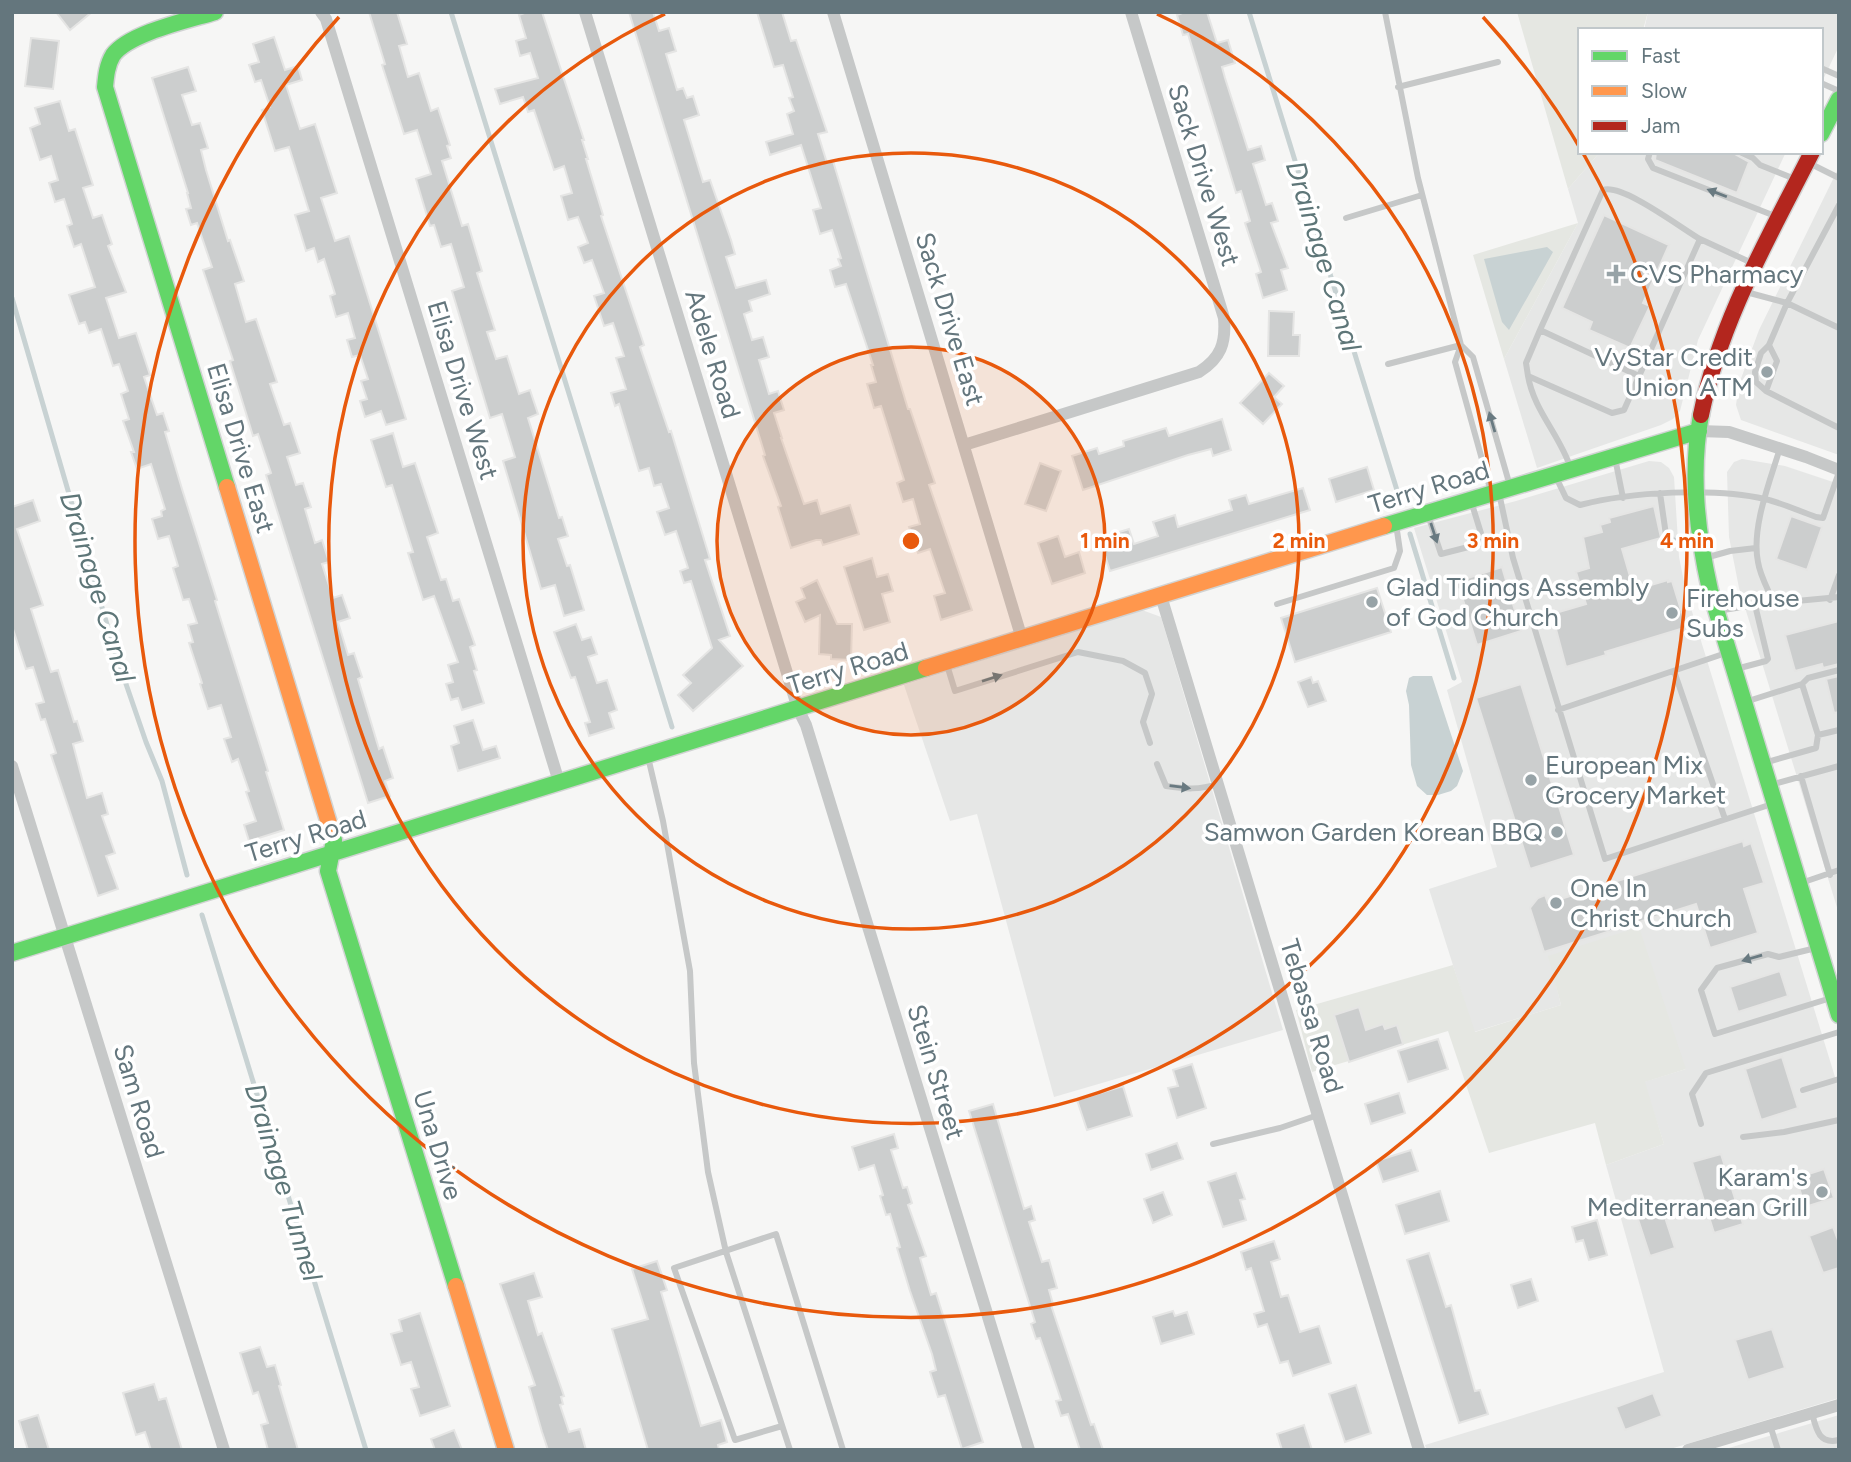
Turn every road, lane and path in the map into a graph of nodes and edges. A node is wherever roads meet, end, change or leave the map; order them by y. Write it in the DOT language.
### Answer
graph roads {
  1 [pos="215,12"];
  2 [pos="321,12"];
  3 [pos="585,12"];
  4 [pos="833,12"];
  5 [pos="1131,12"];
  6 [pos="1385,12"];
  7 [pos="1498,62"];
  8 [pos="1823,69"];
  9 [pos="1839,76"];
  10 [pos="1823,84"];
  11 [pos="1398,87"];
  12 [pos="1839,91"];
  13 [pos="1839,99"];
  14 [pos="1823,130"];
  15 [pos="1649,154"];
  16 [pos="1755,155"];
  17 [pos="1810,157"];
  18 [pos="1839,178"];
  19 [pos="1798,180"];
  20 [pos="1422,195"];
  21 [pos="1839,205"];
  22 [pos="1346,218"];
  23 [pos="1780,218"];
  24 [pos="1700,239"];
  25 [pos="1757,265"];
  26 [pos="1744,292"];
  27 [pos="1787,303"];
  28 [pos="1839,328"];
  29 [pos="1540,330"];
  30 [pos="1461,345"];
  31 [pos="1769,345"];
  32 [pos="1388,364"];
  33 [pos="1528,376"];
  34 [pos="1639,376"];
  35 [pos="1766,391"];
  36 [pos="1839,428"];
  37 [pos="1699,431"];
  38 [pos="964,445"];
  39 [pos="1780,448"];
  40 [pos="1614,456"];
  41 [pos="1571,470"];
  42 [pos="1839,471"];
  43 [pos="1555,475"];
  44 [pos="1500,491"];
  45 [pos="1660,493"];
  46 [pos="1697,494"];
  47 [pos="1623,498"];
  48 [pos="1470,499"];
  49 [pos="1765,499"];
  50 [pos="1427,512"];
  51 [pos="1396,522"];
  52 [pos="1700,539"];
  53 [pos="1756,548"];
  54 [pos="1703,558"];
  55 [pos="1839,575"];
  56 [pos="1161,596"];
  57 [pos="1839,597"];
  58 [pos="1830,600"];
  59 [pos="1277,604"];
  60 [pos="1774,604"];
  61 [pos="1755,605"];
  62 [pos="1715,612"];
  63 [pos="1023,639"];
  64 [pos="1728,652"];
  65 [pos="946,663"];
  66 [pos="1734,669"];
  67 [pos="1839,670"];
  68 [pos="1674,671"];
  69 [pos="1802,684"];
  70 [pos="1744,702"];
  71 [pos="798,709"];
  72 [pos="1558,710"];
  73 [pos="1839,730"];
  74 [pos="1818,736"];
  75 [pos="1150,743"];
  76 [pos="647,755"];
  77 [pos="1762,763"];
  78 [pos="1157,764"];
  79 [pos="12,766"];
  80 [pos="1839,766"];
  81 [pos="1801,776"];
  82 [pos="559,782"];
  83 [pos="1218,784"];
  84 [pos="1769,786"];
  85 [pos="1774,804"];
  86 [pos="1725,819"];
  87 [pos="332,853"];
  88 [pos="1839,870"];
  89 [pos="1830,875"];
  90 [pos="1798,883"];
  91 [pos="64,937"];
  92 [pos="1818,948"];
  93 [pos="12,953"];
  94 [pos="1833,997"];
  95 [pos="1839,1015"];
  96 [pos="1839,1032"];
  97 [pos="1839,1079"];
  98 [pos="1803,1090"];
  99 [pos="1318,1115"];
  100 [pos="1839,1121"];
  101 [pos="1701,1124"];
  102 [pos="1743,1137"];
  103 [pos="1213,1144"];
  104 [pos="726,1252"];
  105 [pos="1839,1405"];
  106 [pos="1811,1413"];
  107 [pos="1770,1425"];
  108 [pos="782,1426"];
  109 [pos="1839,1440"];
  110 [pos="1725,1445"];
  111 [pos="224,1450"];
  112 [pos="506,1450"];
  113 [pos="790,1450"];
  114 [pos="843,1450"];
  115 [pos="1029,1450"];
  116 [pos="1419,1450"];
  117 [pos="1689,1450"];
  118 [pos="1778,1450"];
  1 -- 87 [label="street, Elisa Drive East"];
  2 -- 82 [label="street, Elisa Drive West"];
  3 -- 71 [label="street, Adele Road"];
  4 -- 38 [label="street, Sack Drive East"];
  5 -- 38 [label="street, Sack Drive West"];
  6 -- 11 [label="lane"];
  7 -- 11 [label="lane"];
  8 -- 9 [label="lane"];
  10 -- 12 [label="lane"];
  11 -- 20 [label="lane"];
  13 -- 14 [label="street"];
  23 -- 15 [label="lane, one-way"];
  16 -- 19 [label="lane"];
  17 -- 18 [label="lane"];
  17 -- 19 [label="street"];
  19 -- 23 [label="street"];
  20 -- 22 [label="lane"];
  20 -- 30 [label="lane"];
  21 -- 27 [label="lane"];
  23 -- 25 [label="street"];
  24 -- 25 [label="lane"];
  24 -- 29 [label="lane"];
  24 -- 34 [label="lane"];
  25 -- 26 [label="street"];
  26 -- 27 [label="lane"];
  26 -- 37 [label="street"];
  27 -- 28 [label="lane"];
  27 -- 31 [label="lane"];
  29 -- 33 [label="lane"];
  29 -- 34 [label="lane"];
  30 -- 32 [label="lane"];
  44 -- 30 [label="lane, one-way"];
  30 -- 44 [label="lane"];
  31 -- 35 [label="lane"];
  31 -- 35 [label="lane"];
  33 -- 34 [label="lane"];
  33 -- 41 [label="lane"];
  35 -- 36 [label="lane"];
  37 -- 39 [label="street"];
  37 -- 40 [label="street, Terry Road"];
  37 -- 46 [label="street"];
  38 -- 63 [label="street, Sack Drive East"];
  39 -- 42 [label="street"];
  39 -- 49 [label="lane"];
  40 -- 41 [label="street, Terry Road"];
  40 -- 47 [label="lane"];
  41 -- 43 [label="street, Terry Road"];
  42 -- 49 [label="lane"];
  43 -- 44 [label="street, Terry Road"];
  43 -- 47 [label="lane"];
  44 -- 48 [label="street, Terry Road"];
  44 -- 72 [label="lane"];
  45 -- 46 [label="lane"];
  45 -- 47 [label="lane"];
  45 -- 52 [label="lane"];
  46 -- 49 [label="lane"];
  46 -- 52 [label="street"];
  48 -- 50 [label="street, Terry Road"];
  50 -- 48 [label="lane, one-way"];
  49 -- 53 [label="lane"];
  50 -- 51 [label="street, Terry Road"];
  51 -- 56 [label="street, Terry Road"];
  51 -- 59 [label="lane"];
  52 -- 54 [label="street"];
  53 -- 54 [label="lane"];
  53 -- 60 [label="lane"];
  54 -- 62 [label="street"];
  55 -- 58 [label="lane"];
  56 -- 63 [label="street, Terry Road"];
  56 -- 83 [label="street, Tebassa Road"];
  57 -- 58 [label="lane"];
  58 -- 60 [label="lane"];
  60 -- 61 [label="lane"];
  61 -- 62 [label="lane"];
  61 -- 66 [label="lane"];
  62 -- 64 [label="street"];
  63 -- 65 [label="street, Terry Road"];
  64 -- 66 [label="street"];
  64 -- 68 [label="lane"];
  65 -- 71 [label="street, Terry Road"];
  65 -- 75 [label="lane, one-way"];
  66 -- 70 [label="street"];
  67 -- 69 [label="lane"];
  68 -- 72 [label="lane"];
  68 -- 86 [label="lane"];
  69 -- 70 [label="lane"];
  69 -- 74 [label="lane"];
  70 -- 77 [label="street"];
  71 -- 76 [label="street, Terry Road"];
  71 -- 115 [label="street, Stein Street"];
  72 -- 86 [label="lane"];
  73 -- 74 [label="lane"];
  74 -- 77 [label="lane"];
  76 -- 82 [label="street, Terry Road"];
  76 -- 104 [label="lane"];
  77 -- 84 [label="street"];
  78 -- 83 [label="lane, one-way"];
  79 -- 91 [label="street, Sam Road"];
  80 -- 81 [label="lane"];
  81 -- 84 [label="lane"];
  81 -- 89 [label="lane"];
  82 -- 87 [label="street, Terry Road"];
  83 -- 99 [label="street, Tebassa Road"];
  84 -- 85 [label="street"];
  85 -- 86 [label="lane"];
  85 -- 90 [label="street"];
  87 -- 91 [label="street, Terry Road"];
  87 -- 112 [label="street, Una Drive"];
  88 -- 89 [label="lane"];
  89 -- 90 [label="lane"];
  90 -- 92 [label="street"];
  91 -- 93 [label="street, Terry Road"];
  91 -- 111 [label="street, Sam Road"];
  92 -- 94 [label="street"];
  92 -- 94 [label="lane, one-way"];
  94 -- 95 [label="street"];
  96 -- 101 [label="lane"];
  97 -- 98 [label="lane"];
  99 -- 103 [label="lane"];
  99 -- 116 [label="street, Tebassa Road"];
  100 -- 102 [label="lane"];
  104 -- 108 [label="lane"];
  104 -- 108 [label="lane"];
  104 -- 114 [label="lane"];
  105 -- 106 [label="street"];
  106 -- 107 [label="street"];
  106 -- 109 [label="lane"];
  107 -- 110 [label="street"];
  107 -- 118 [label="lane"];
  108 -- 113 [label="lane"];
  110 -- 117 [label="street"];
}
